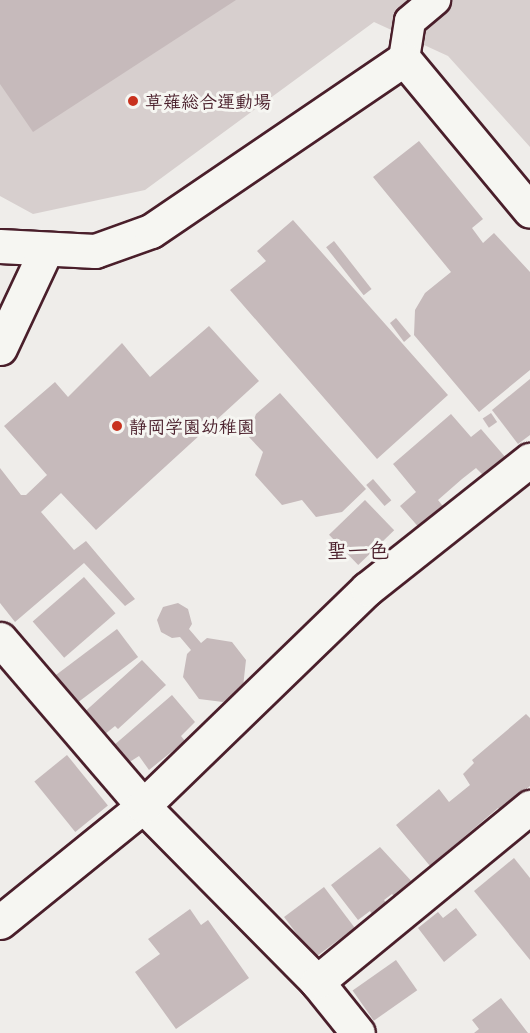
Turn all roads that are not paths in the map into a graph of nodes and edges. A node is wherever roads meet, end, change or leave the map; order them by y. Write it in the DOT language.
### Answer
graph roads {
  1 [pos="435,0"];
  2 [pos="404,59"];
  3 [pos="530,212"];
  4 [pos="0,246"];
  5 [pos="46,250"];
  6 [pos="0,348"];
  7 [pos="530,460"];
  8 [pos="0,639"];
  9 [pos="143,806"];
  10 [pos="530,807"];
  11 [pos="0,922"];
  12 [pos="316,982"];
  13 [pos="358,1033"];
  1 -- 2 [label="street"];
  2 -- 3 [label="street"];
  2 -- 5 [label="street"];
  4 -- 5 [label="street"];
  5 -- 6 [label="street"];
  7 -- 9 [label="street"];
  8 -- 9 [label="street"];
  9 -- 11 [label="street"];
  9 -- 12 [label="street"];
  10 -- 12 [label="street"];
  12 -- 13 [label="street"];
}
